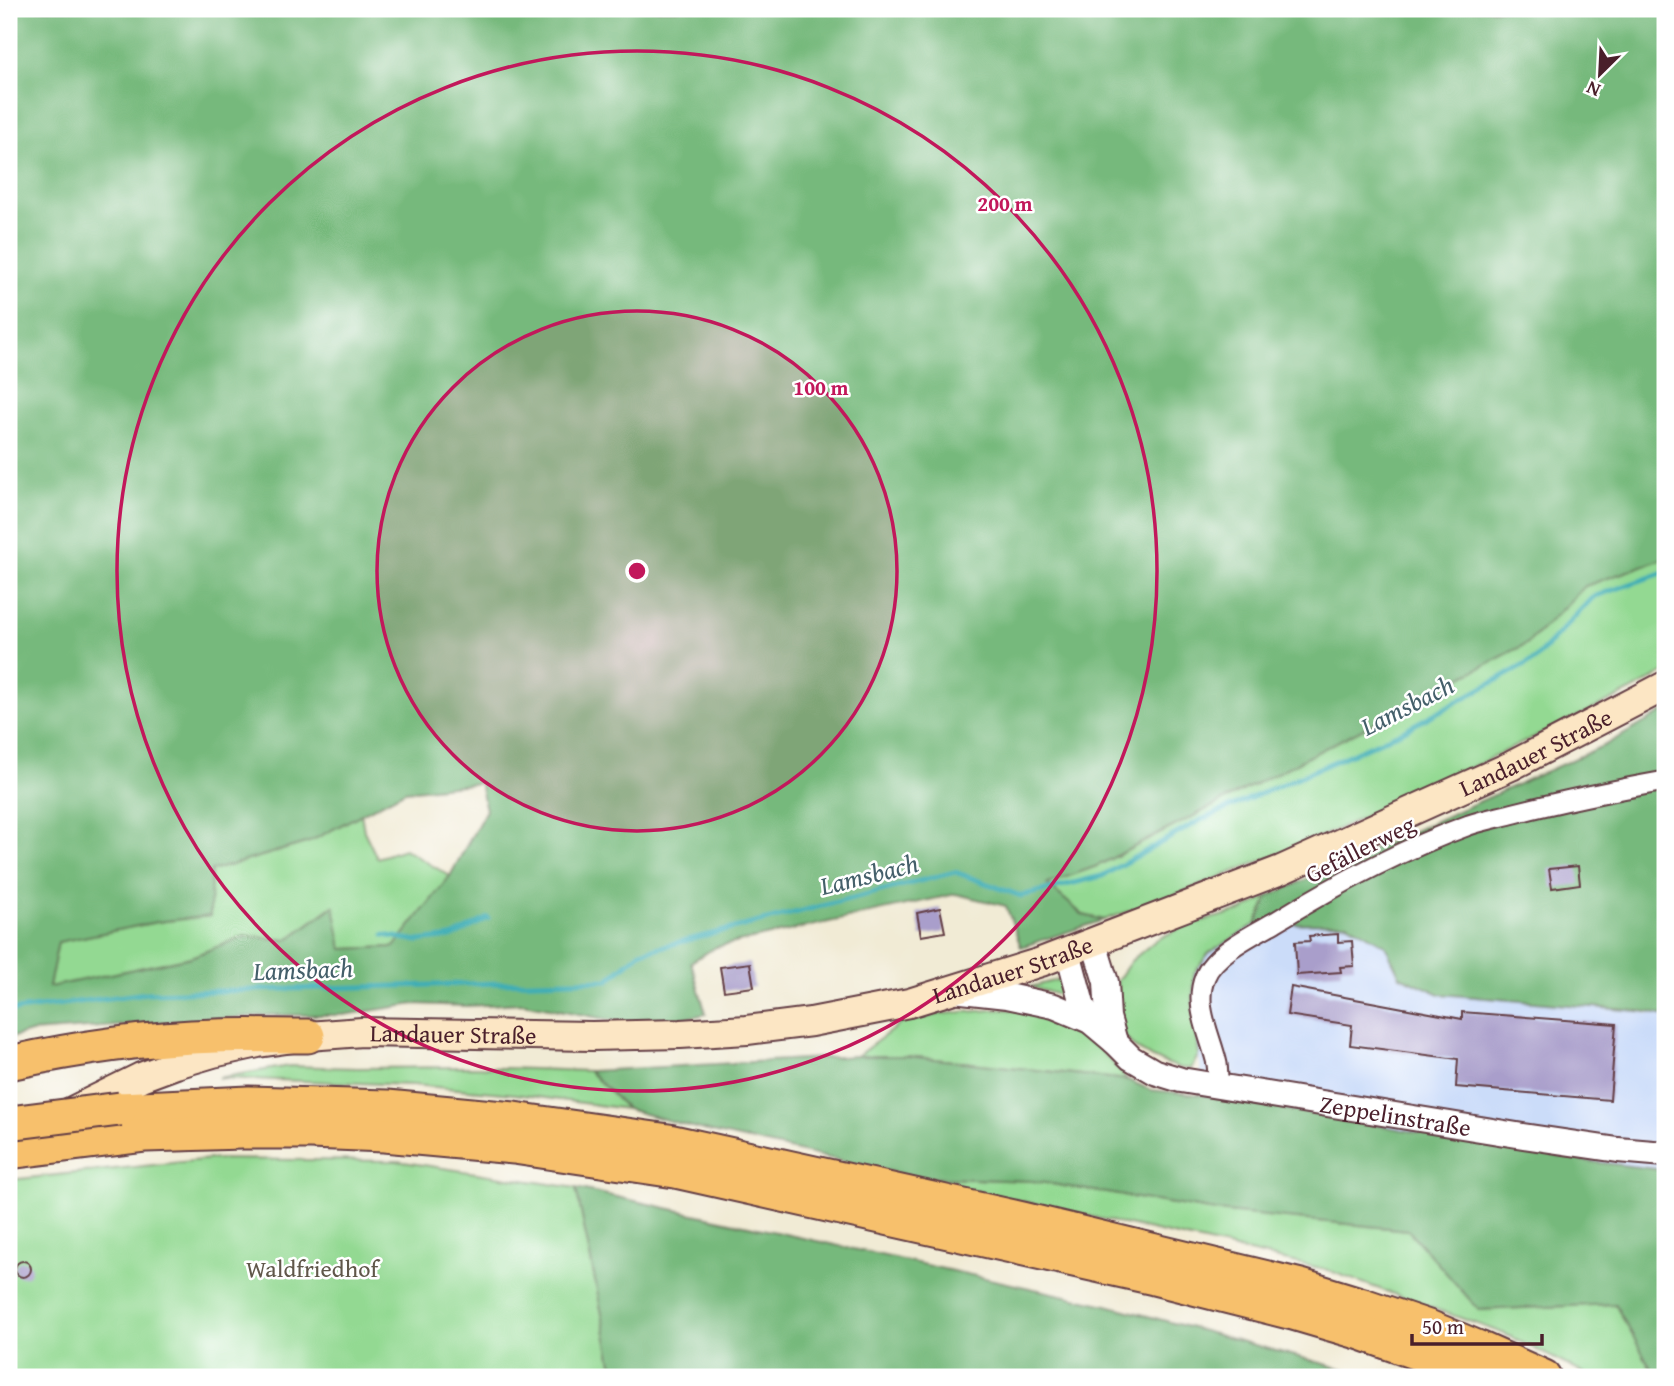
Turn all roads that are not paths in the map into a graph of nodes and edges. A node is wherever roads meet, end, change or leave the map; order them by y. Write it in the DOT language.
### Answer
graph roads {
  1 [pos="1665,685"];
  2 [pos="1665,781"];
  3 [pos="1081,947"];
  4 [pos="952,990"];
  5 [pos="1090,1021"];
  6 [pos="308,1036"];
  7 [pos="1123,1050"];
  8 [pos="9,1063"];
  9 [pos="1219,1085"];
  10 [pos="9,1123"];
  11 [pos="9,1144"];
  12 [pos="9,1152"];
  13 [pos="1665,1154"];
  14 [pos="1477,1377"];
  15 [pos="1545,1377"];
  1 -- 3 [label="main road, Landauer Straße"];
  2 -- 9 [label="street, Gefällerweg"];
  3 -- 4 [label="main road, Landauer Straße"];
  3 -- 5 [label="street"];
  3 -- 7 [label="street"];
  4 -- 5 [label="street"];
  4 -- 6 [label="main road, Landauer Straße"];
  5 -- 7 [label="street, Zeppelinstraße"];
  6 -- 8 [label="highway"];
  6 -- 11 [label="main road, Landauer Straße"];
  7 -- 9 [label="street, Zeppelinstraße"];
  9 -- 13 [label="street, Zeppelinstraße"];
  10 -- 15 [label="highway, bridge"];
  12 -- 14 [label="highway"];
}
